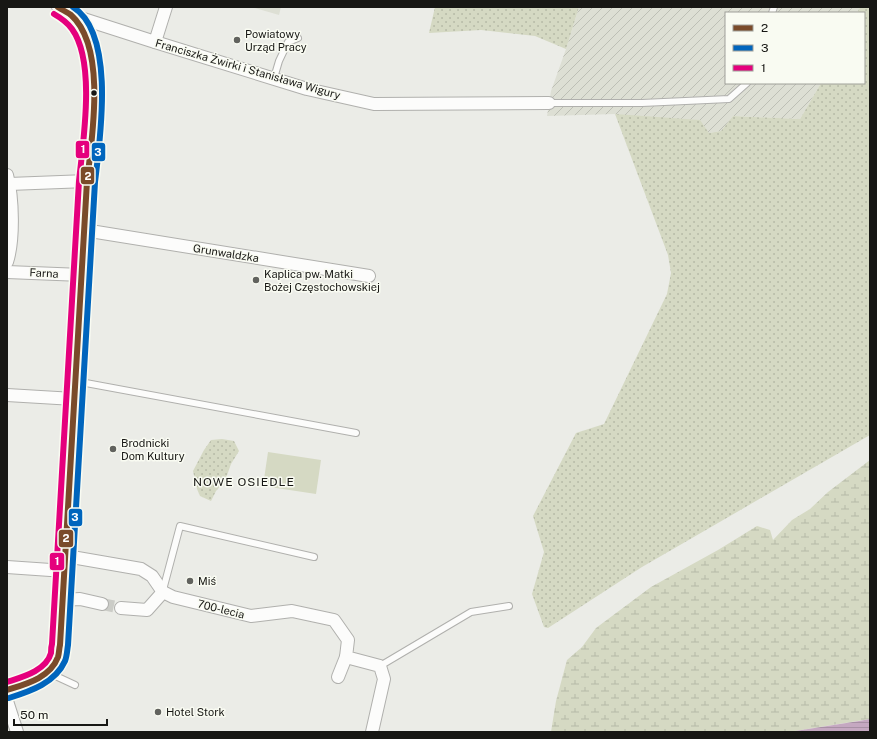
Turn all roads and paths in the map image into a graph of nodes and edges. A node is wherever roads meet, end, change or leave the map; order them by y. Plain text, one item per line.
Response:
1 (58, 7) edge
2 (166, 7) edge
3 (71, 15) junction
4 (298, 38) dead end
5 (155, 42) junction
6 (274, 78) junction
7 (745, 84) edge
8 (549, 103) joint
9 (8, 179) edge
10 (87, 182) junction
11 (84, 230) junction
12 (7, 262) edge
13 (7, 272) edge
14 (82, 275) junction
15 (368, 276) dead end
16 (74, 381) junction
17 (7, 395) edge
18 (74, 398) junction
19 (356, 432) dead end
20 (66, 556) junction
21 (314, 557) dead end
22 (7, 567) edge
23 (65, 571) junction
24 (163, 592) junction
25 (63, 600) junction
26 (102, 604) tunnel mouth
27 (509, 606) dead end
28 (121, 608) tunnel mouth
29 (346, 657) junction
30 (380, 666) junction
31 (47, 672) junction
32 (338, 677) dead end
33 (75, 685) dead end
34 (7, 690) edge
35 (7, 701) edge
36 (17, 732) edge
37 (372, 732) edge

1 - 3 street
2 - 5 street
3 - 5 street, Franciszka Żwirki i Stanisława Wigury
3 - 10 street
4 - 6 lane
5 - 6 street, Franciszka Żwirki i Stanisława Wigury
6 - 8 street, Franciszka Żwirki i Stanisława Wigury
7 - 8 lane
9 - 10 street
9 - 12 street
10 - 11 street
11 - 14 street
11 - 15 street, Grunwaldzka
13 - 14 street, Farna
14 - 16 street
16 - 18 street
16 - 19 lane
17 - 18 street
18 - 20 street
20 - 23 street
20 - 24 street
21 - 24 lane
22 - 23 street
23 - 25 street
24 - 28 street
24 - 29 street, 700-lecia
25 - 26 street
25 - 31 street
27 - 30 lane
29 - 30 street
29 - 32 street, 700-lecia
30 - 37 street
31 - 33 lane
31 - 34 street
35 - 36 street

